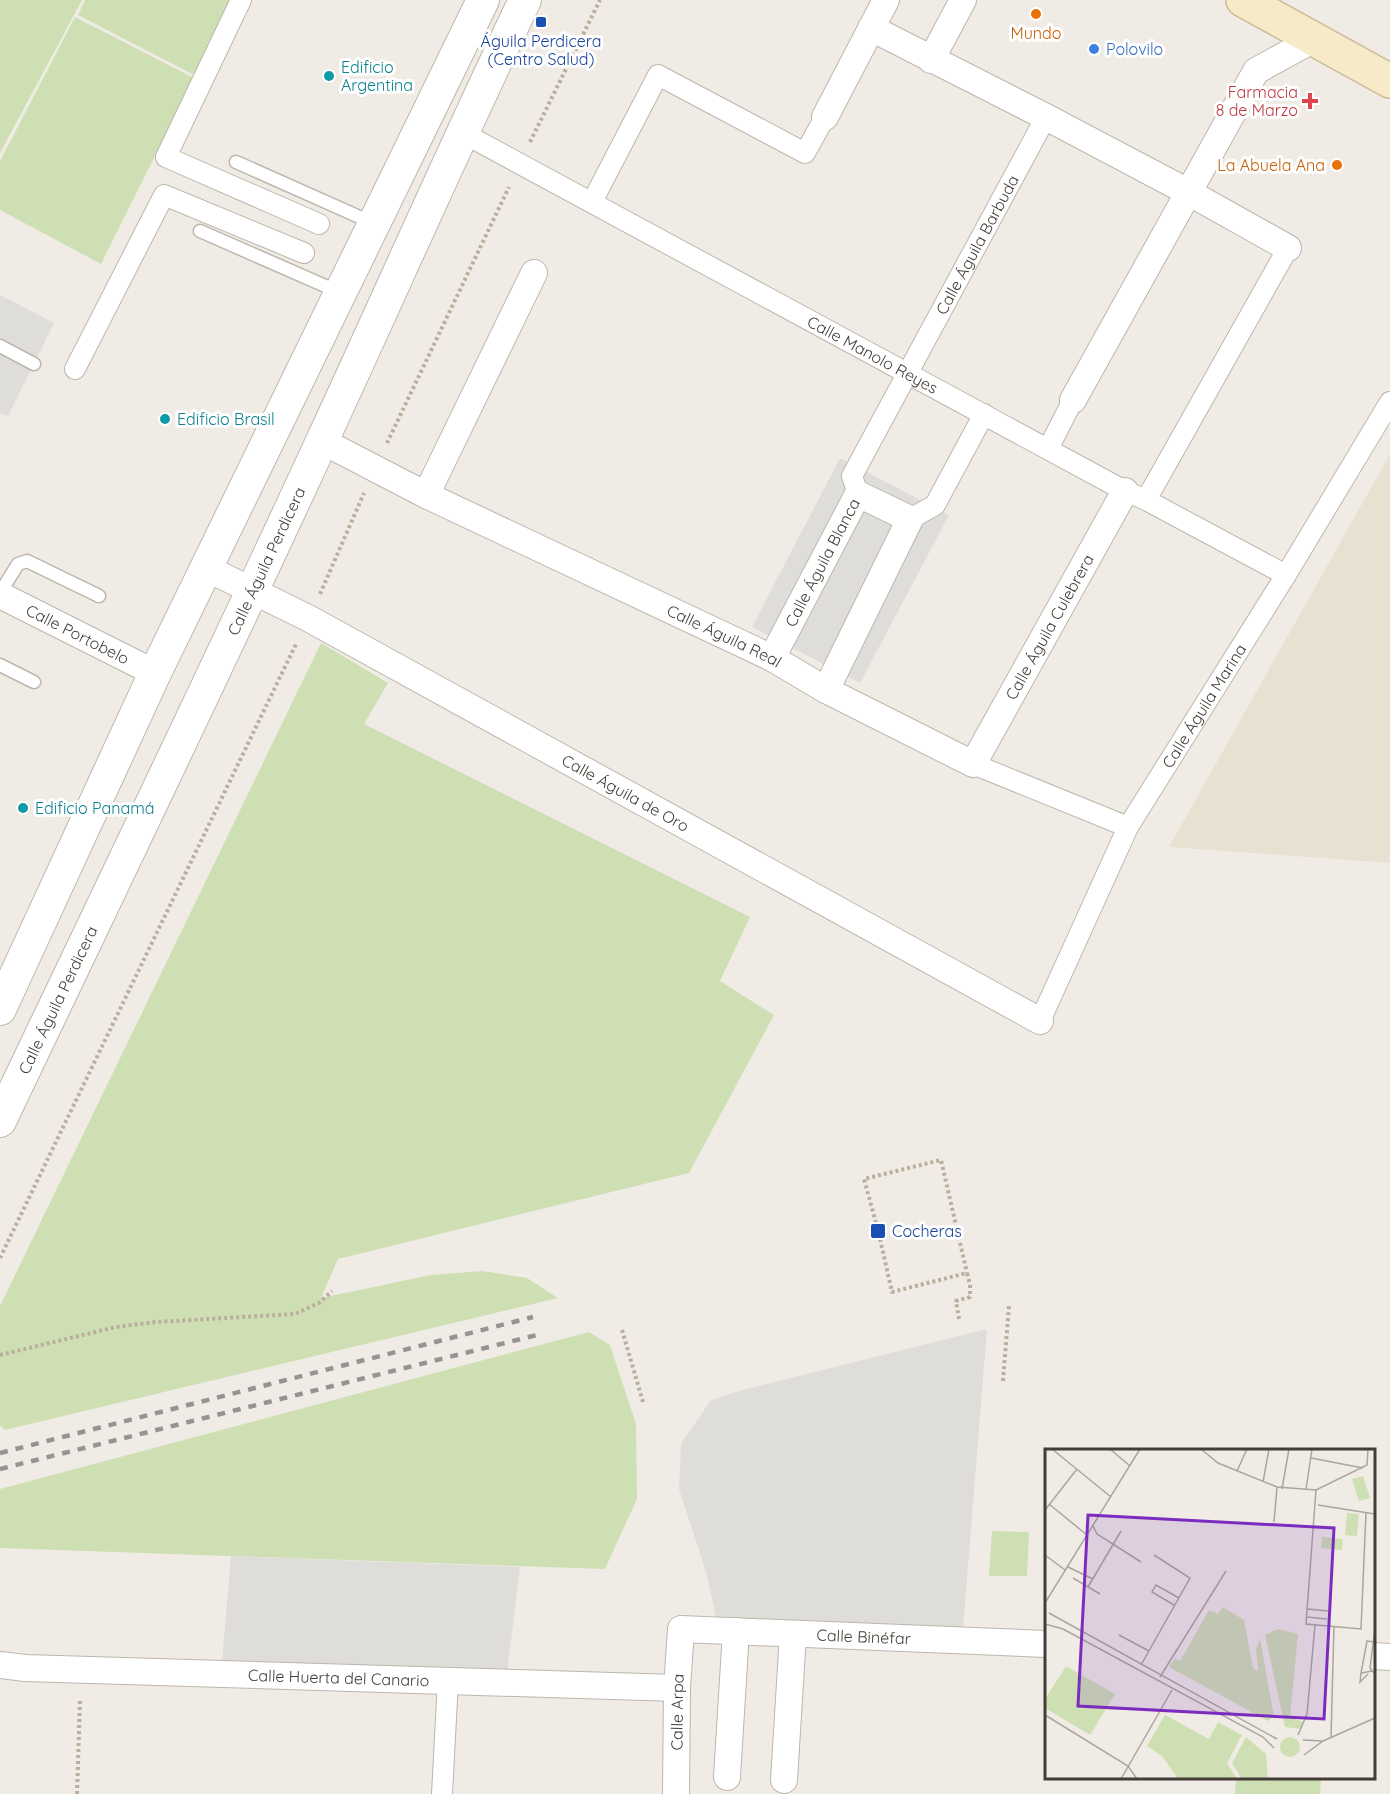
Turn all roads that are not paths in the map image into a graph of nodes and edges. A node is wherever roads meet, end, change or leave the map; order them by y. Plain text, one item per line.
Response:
1 (241, 0) edge
2 (483, 0) edge
3 (525, 0) edge
4 (886, 0) edge
5 (963, 0) edge
6 (1247, 1) edge
7 (871, 28) junction
8 (1314, 39) junction
9 (931, 60) junction
10 (1390, 81) edge
11 (825, 117) joint
12 (1046, 117) junction
13 (461, 132) junction
14 (236, 162) dead end
15 (1188, 192) junction
16 (592, 202) junction
17 (319, 224) dead end
18 (374, 224) junction
19 (200, 231) dead end
20 (1288, 248) joint
21 (304, 253) dead end
22 (534, 273) dead end
23 (340, 293) junction
24 (0, 345) edge
25 (34, 364) dead end
26 (75, 369) dead end
27 (908, 372) junction
28 (1073, 400) joint
29 (1390, 402) edge
30 (984, 414) junction
31 (322, 441) junction
32 (1048, 449) junction
33 (858, 494) junction
34 (426, 495) junction
35 (1136, 496) junction
36 (910, 519) junction
37 (206, 568) junction
38 (1286, 575) junction
39 (252, 591) junction
40 (0, 594) edge
41 (99, 596) dead end
42 (772, 658) junction
43 (0, 665) edge
44 (155, 674) junction
45 (34, 682) dead end
46 (826, 690) junction
47 (973, 764) junction
48 (1128, 828) junction
49 (0, 1009) edge
50 (1040, 1021) joint
51 (0, 1121) edge
52 (681, 1629) joint
53 (736, 1631) junction
54 (793, 1634) junction
55 (1045, 1644) edge
56 (0, 1665) edge
57 (448, 1680) junction
58 (677, 1688) junction
59 (728, 1777) dead end
60 (784, 1779) dead end
61 (442, 1794) edge
62 (676, 1794) edge

1 - 17 street
2 - 18 street
3 - 13 street, Calle Águila Perdicera
4 - 7 street
5 - 9 street
6 - 8 main road
7 - 9 street
7 - 11 street
8 - 10 main road
8 - 15 street
9 - 12 street
11 - 16 street
12 - 15 street
12 - 27 street, Calle Águila Barbuda
13 - 16 street, Calle Manolo Reyes
13 - 31 street, Calle Águila Perdicera
14 - 18 lane
15 - 20 street
15 - 28 street
16 - 27 street, Calle Manolo Reyes
18 - 23 street
19 - 23 lane
20 - 35 street, Calle Águila Culebrera
21 - 26 street
22 - 34 street
23 - 37 street
24 - 25 lane
27 - 30 street, Calle Manolo Reyes
27 - 33 street, Calle Águila Barbuda
28 - 32 street
29 - 38 street, Calle Águila Marina
30 - 32 street, Calle Manolo Reyes
30 - 36 street
31 - 34 street, Calle Águila Real
31 - 39 street, Calle Águila Perdicera
32 - 35 street, Calle Manolo Reyes
33 - 36 street, Calle Águila Blanca
33 - 42 street, Calle Águila Blanca
34 - 42 street, Calle Águila Real
35 - 38 street, Calle Manolo Reyes
35 - 47 street, Calle Águila Culebrera
36 - 46 street
37 - 39 street, Calle Águila de Oro
37 - 44 street
38 - 48 street, Calle Águila Marina
39 - 50 street, Calle Águila de Oro
39 - 51 street, Calle Águila Perdicera
40 - 41 lane
40 - 44 street, Calle Portobelo
42 - 46 street, Calle Águila Real
43 - 45 lane
44 - 49 street
46 - 47 street, Calle Águila Real
47 - 48 street, Calle Águila Real
48 - 50 street, Calle Águila Marina
52 - 53 street, Calle Binéfar
52 - 58 street, Calle Arpa
53 - 54 street, Calle Binéfar
53 - 59 street
54 - 55 street, Calle Binéfar
54 - 60 street
56 - 57 street, Calle Huerta del Canario
57 - 58 street, Calle Huerta del Canario
57 - 61 street
58 - 62 street, Calle Arpa

